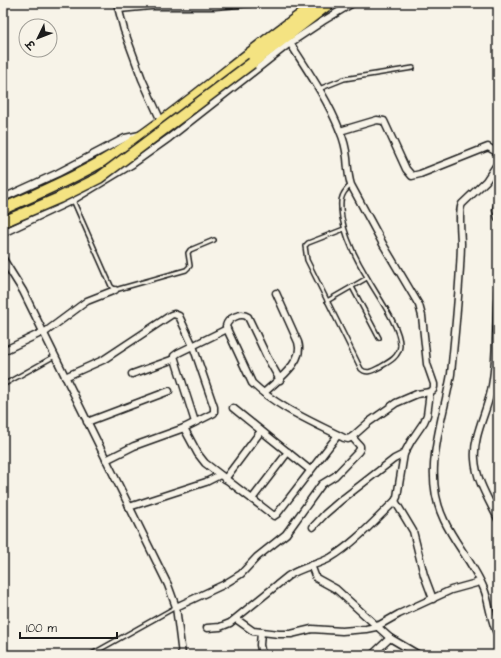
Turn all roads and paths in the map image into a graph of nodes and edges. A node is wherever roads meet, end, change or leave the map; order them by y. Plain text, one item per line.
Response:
1 (250, 3) edge
2 (318, 3) edge
3 (330, 3) edge
4 (353, 3) edge
5 (118, 6) edge
6 (290, 43) junction
7 (413, 68) dead end
8 (319, 89) junction
9 (161, 121) junction
10 (340, 131) junction
11 (142, 135) junction
12 (152, 150) junction
13 (498, 153) edge
14 (498, 163) edge
15 (351, 185) junction
16 (3, 198) edge
17 (73, 200) junction
18 (498, 202) edge
19 (3, 209) edge
20 (498, 218) edge
21 (3, 222) edge
22 (344, 229) junction
23 (3, 233) edge
24 (214, 240) dead end
25 (3, 259) edge
26 (368, 278) junction
27 (352, 287) junction
28 (115, 290) junction
29 (498, 291) edge
30 (276, 293) dead end
31 (327, 301) junction
32 (227, 329) junction
33 (43, 332) junction
34 (379, 338) dead end
35 (193, 346) junction
36 (3, 350) edge
37 (55, 356) junction
38 (174, 359) junction
39 (132, 374) dead end
40 (65, 377) junction
41 (280, 380) junction
42 (3, 385) edge
43 (169, 390) dead end
44 (430, 392) junction
45 (264, 393) junction
46 (233, 408) dead end
47 (88, 422) junction
48 (195, 422) junction
49 (184, 428) junction
50 (261, 431) junction
51 (338, 435) junction
52 (352, 437) junction
53 (288, 452) junction
54 (404, 454) junction
55 (106, 460) junction
56 (310, 470) junction
57 (222, 477) junction
58 (252, 499) junction
59 (395, 501) junction
60 (129, 507) junction
61 (498, 518) edge
62 (313, 527) dead end
63 (311, 565) junction
64 (480, 582) junction
65 (434, 599) junction
66 (176, 607) junction
67 (236, 619) junction
68 (376, 627) junction
69 (207, 628) dead end
70 (261, 632) junction
71 (498, 635) edge
72 (390, 638) junction
73 (90, 655) edge
74 (182, 655) edge
75 (262, 655) edge
76 (372, 655) edge
77 (419, 655) edge

1 - 5 street
2 - 9 main road
3 - 21 main road, bridge
4 - 6 street
5 - 9 street
6 - 8 street
6 - 12 street
7 - 8 lane
8 - 10 street
9 - 11 main road
10 - 13 street
10 - 15 street
11 - 12 street
11 - 16 street
11 - 19 main road
12 - 17 street
14 - 64 street
15 - 22 lane
15 - 44 street
17 - 23 street
17 - 28 lane
18 - 20 street
22 - 26 lane
22 - 31 lane
24 - 28 lane
25 - 33 street
26 - 27 lane
26 - 31 lane
27 - 31 lane
27 - 34 lane
28 - 33 street
29 - 61 street
30 - 41 street
32 - 35 street
32 - 41 street
32 - 45 street
33 - 36 street
33 - 37 street
35 - 38 street
35 - 40 street
35 - 48 street
37 - 40 street
37 - 42 lane
38 - 39 street
38 - 48 street
40 - 47 street
41 - 45 street
43 - 47 street
44 - 52 street
44 - 54 street
45 - 51 street
46 - 50 street
47 - 55 street
48 - 49 street
49 - 55 street
49 - 57 street
50 - 53 street
50 - 57 street
51 - 52 street
51 - 56 street
52 - 66 street
53 - 56 street
53 - 58 street
54 - 59 street
54 - 62 street
55 - 60 street
56 - 58 street
57 - 58 street
57 - 60 street
59 - 63 street
59 - 65 street
60 - 66 street
63 - 67 street
63 - 68 street
64 - 65 street
64 - 71 street
65 - 68 street
66 - 73 lane
66 - 74 street
67 - 69 street
67 - 70 street
68 - 70 street
68 - 72 street
70 - 75 street
72 - 76 street
72 - 77 street

